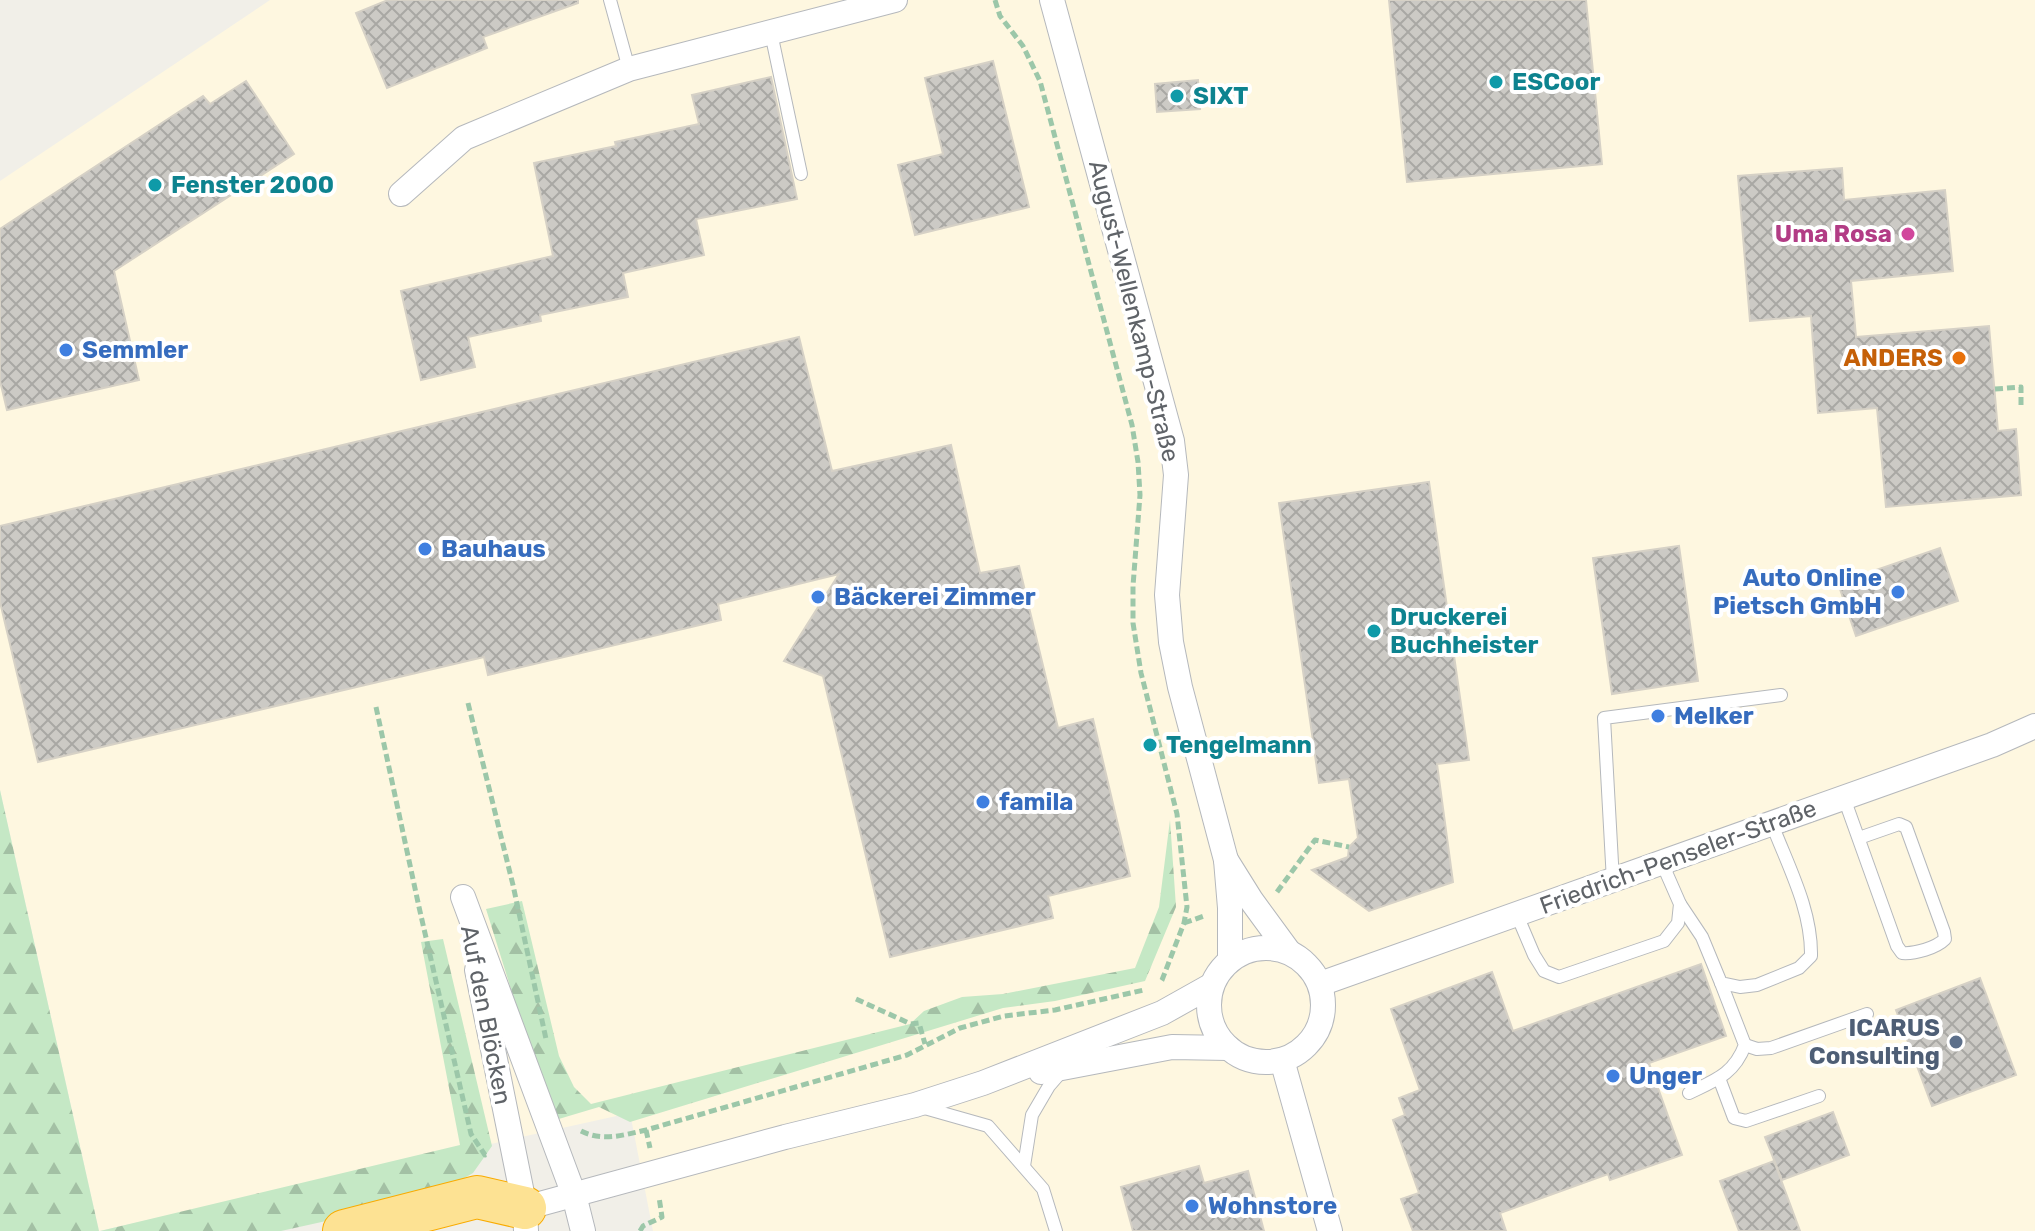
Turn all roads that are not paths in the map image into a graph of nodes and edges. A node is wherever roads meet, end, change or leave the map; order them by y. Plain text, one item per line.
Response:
1 (610, 0) edge
2 (895, 0) edge
3 (1052, 0) edge
4 (771, 33) junction
5 (629, 69) junction
6 (801, 174) dead end
7 (401, 194) dead end
8 (1781, 695) dead end
9 (2035, 726) edge
10 (1844, 798) junction
11 (1772, 824) junction
12 (1859, 838) junction
13 (1226, 860) junction
14 (1662, 863) junction
15 (1613, 881) junction
16 (1680, 904) junction
17 (1517, 915) junction
18 (1289, 952) junction
19 (1230, 960) junction
20 (1721, 983) junction
21 (1320, 984) junction
22 (1212, 985) junction
23 (1867, 1014) dead end
24 (1745, 1045) junction
25 (1228, 1048) junction
26 (1282, 1060) junction
27 (1064, 1067) junction
28 (1719, 1078) junction
29 (983, 1083) junction
30 (1689, 1093) dead end
31 (1819, 1096) dead end
32 (915, 1105) junction
33 (1024, 1166) junction
34 (574, 1195) junction
35 (526, 1220) edge
36 (344, 1231) edge
37 (481, 1231) edge
38 (583, 1231) edge
39 (1056, 1231) edge
40 (1330, 1231) edge

1 - 5 lane
2 - 4 street
3 - 13 street, August-Wellenkamp-Straße
4 - 5 street
4 - 6 lane
5 - 7 street
8 - 15 lane
9 - 10 street, Friedrich-Penseler-Straße
10 - 11 street, Friedrich-Penseler-Straße
10 - 12 lane
11 - 14 street, Friedrich-Penseler-Straße
11 - 20 lane
12 - 12 lane
13 - 18 street, August-Wellenkamp-Straße
13 - 19 street, August-Wellenkamp-Straße
14 - 15 street, Friedrich-Penseler-Straße
14 - 16 lane
15 - 17 street, Friedrich-Penseler-Straße
16 - 17 lane
16 - 20 lane
17 - 21 street, Friedrich-Penseler-Straße
18 - 19 street
18 - 21 street
19 - 22 street
20 - 24 lane
21 - 26 street
22 - 25 street
22 - 29 street
23 - 24 lane
24 - 28 lane
25 - 26 street
25 - 27 street
26 - 40 street
27 - 29 street
27 - 33 lane
28 - 30 lane
28 - 31 lane
29 - 32 street
32 - 33 lane
32 - 34 street
33 - 39 lane
34 - 35 street
34 - 35 street, Auf den Blöcken
34 - 38 street
35 - 36 highway
35 - 37 highway

